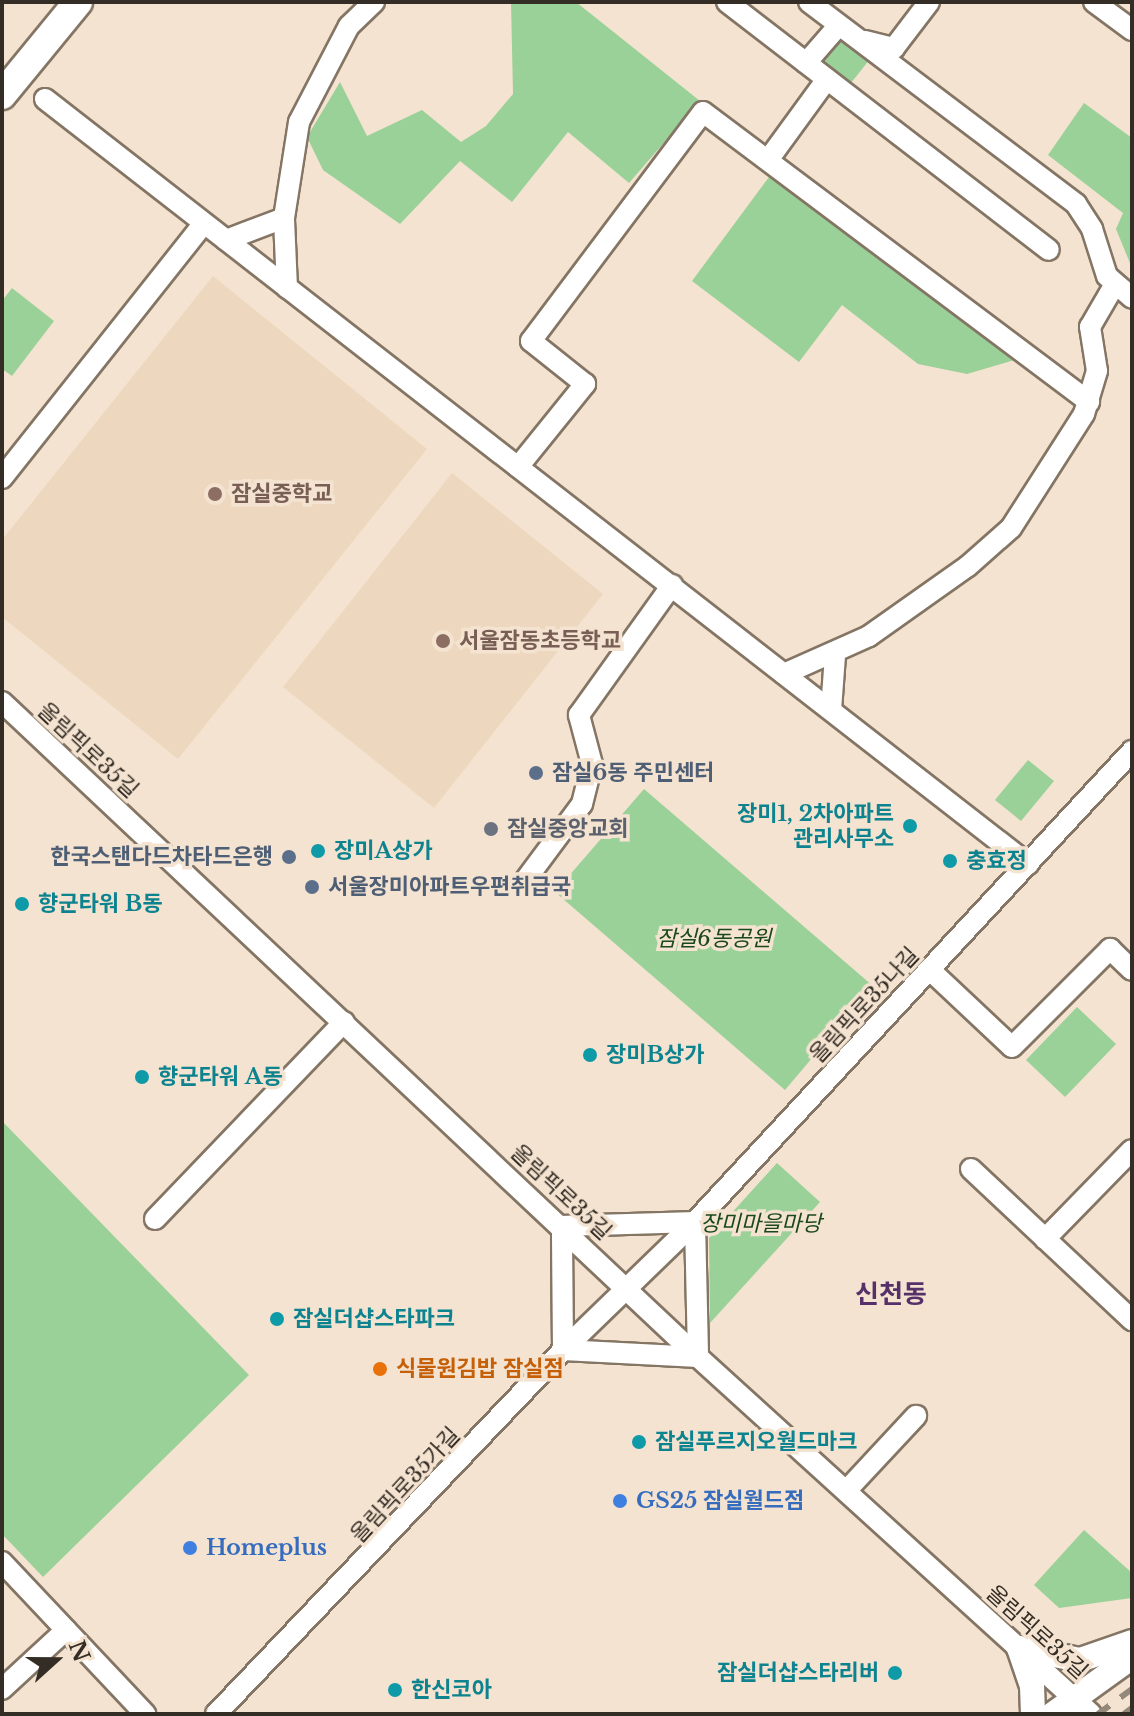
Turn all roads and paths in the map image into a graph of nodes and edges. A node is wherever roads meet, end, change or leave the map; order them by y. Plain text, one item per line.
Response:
1 (78, 2) edge
2 (374, 2) edge
3 (727, 2) edge
4 (809, 2) edge
5 (929, 2) edge
6 (1094, 2) edge
7 (839, 25) junction
8 (1132, 30) edge
9 (856, 39) junction
10 (806, 63) junction
11 (827, 79) junction
12 (2, 95) edge
13 (45, 99) dead end
14 (768, 160) junction
15 (284, 218) junction
16 (204, 223) junction
17 (226, 240) junction
18 (1049, 250) dead end
19 (1115, 284) junction
20 (287, 288) junction
21 (1132, 298) edge
22 (1089, 402) junction
23 (518, 467) junction
24 (2, 478) edge
25 (672, 585) junction
26 (835, 655) junction
27 (784, 674) junction
28 (2, 702) edge
29 (831, 710) junction
30 (1131, 756) edge
31 (1028, 864) junction
32 (524, 882) dead end
33 (930, 970) junction
34 (1132, 970) edge
35 (344, 1022) junction
36 (1132, 1150) edge
37 (971, 1169) dead end
38 (155, 1219) dead end
39 (695, 1222) junction
40 (562, 1226) junction
41 (1045, 1239) junction
42 (628, 1288) junction
43 (1132, 1320) edge
44 (563, 1350) junction
45 (698, 1357) junction
46 (916, 1416) dead end
47 (846, 1491) junction
48 (2, 1562) edge
49 (66, 1630) junction
50 (1132, 1642) edge
51 (1019, 1648) junction
52 (1132, 1657) edge
53 (2, 1689) edge
54 (1083, 1707) edge
55 (145, 1714) edge
56 (216, 1714) edge
57 (1033, 1714) edge
58 (1053, 1714) edge

1 - 12 highway
2 - 15 street
3 - 10 street
4 - 7 street
5 - 9 street
6 - 8 street
7 - 9 street
7 - 10 street
9 - 19 street
10 - 11 street
11 - 14 street
11 - 18 street
13 - 16 street
14 - 22 street
14 - 23 street
15 - 17 street
15 - 20 street
16 - 17 street
16 - 24 street
17 - 20 street
19 - 21 street
19 - 22 street
20 - 23 street
22 - 26 street
23 - 25 street
25 - 27 street
25 - 32 street
26 - 27 street
26 - 29 street
27 - 29 street
28 - 35 street, 올림픽로35길
29 - 31 street
30 - 31 street, 올림픽로35나길
31 - 33 street, 올림픽로35나길
33 - 34 street
33 - 39 street, 올림픽로35나길
35 - 38 street
35 - 40 street, 올림픽로35길
36 - 41 street
37 - 41 street
39 - 40 street
39 - 42 street, 올림픽로35나길
39 - 45 street
40 - 42 street, 올림픽로35길
40 - 44 street
41 - 43 street
42 - 44 street, 올림픽로35가길
42 - 45 street, 올림픽로35길
44 - 45 street
44 - 56 street, 올림픽로35가길
45 - 47 street, 올림픽로35길
46 - 47 street
47 - 51 street, 올림픽로35길
48 - 49 street
49 - 53 street
49 - 55 street
50 - 51 main road
51 - 54 street, 올림픽로35길
51 - 57 main road
52 - 54 main road
54 - 58 main road

